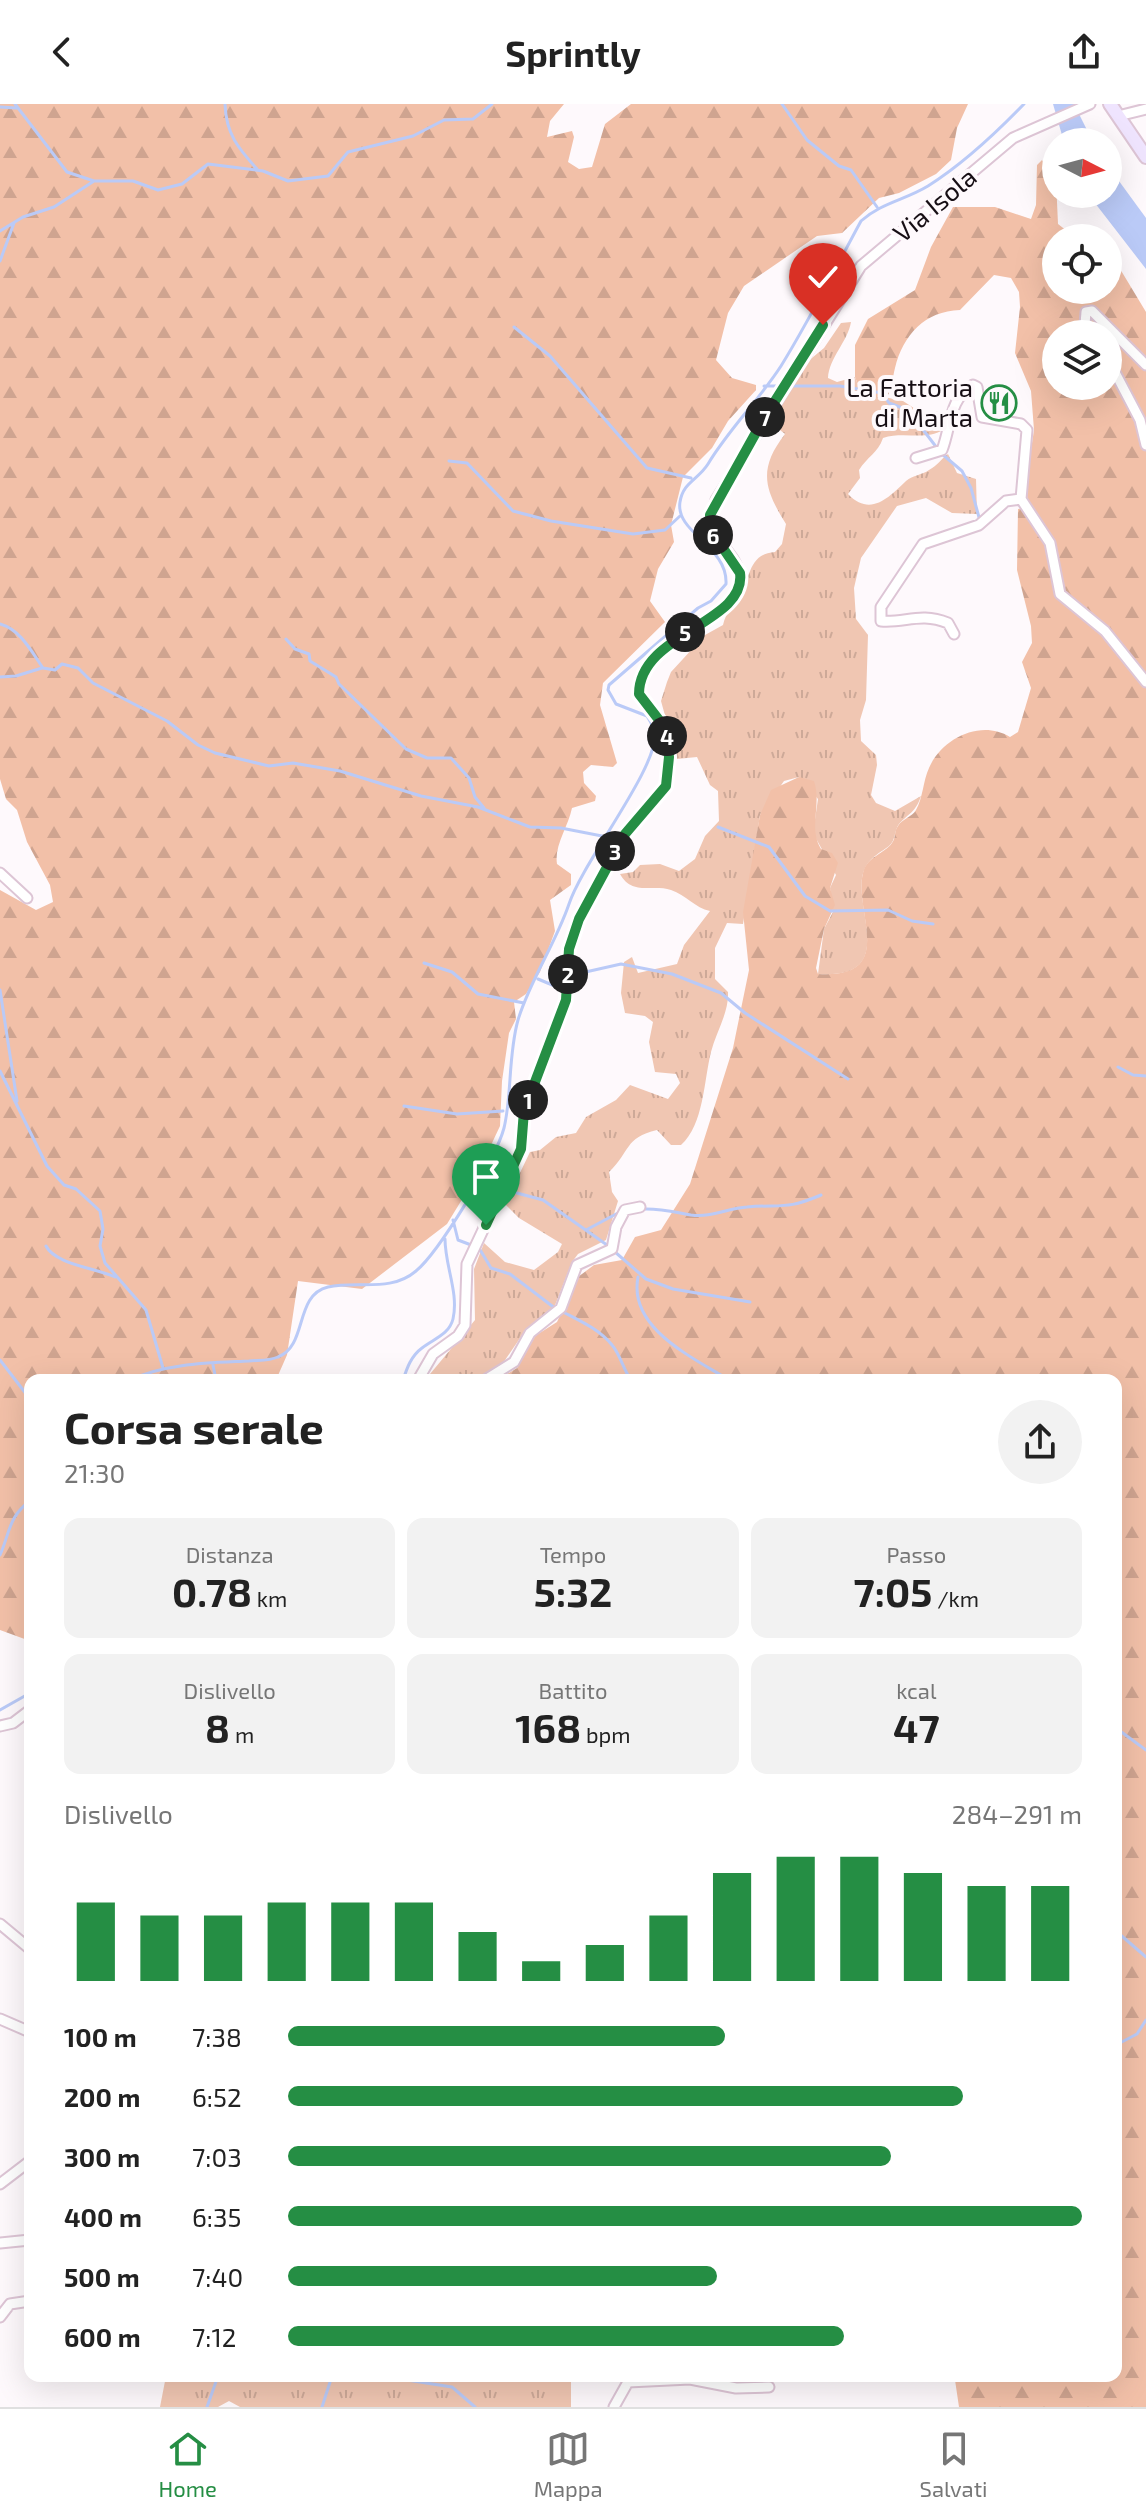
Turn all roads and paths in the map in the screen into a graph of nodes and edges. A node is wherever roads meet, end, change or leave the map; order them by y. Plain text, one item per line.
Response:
1 (1110, 104) edge
2 (1085, 106) edge
3 (1146, 109) edge
4 (1118, 116) junction
5 (1146, 157) edge
6 (1085, 320) edge
7 (1102, 320) edge
8 (1122, 340) edge
9 (1146, 365) edge
10 (1122, 386) edge
11 (1146, 445) edge
12 (916, 458) dead end
13 (1021, 499) junction
14 (954, 634) dead end
15 (1146, 682) edge
16 (0, 873) edge
17 (27, 898) dead end
18 (640, 1207) dead end
19 (421, 1374) edge
20 (495, 1374) edge
21 (24, 1715) edge
22 (0, 1726) edge
23 (0, 1924) edge
24 (24, 1944) edge
25 (0, 2019) edge
26 (24, 2029) edge
27 (24, 2166) edge
28 (0, 2184) edge
29 (24, 2241) edge
30 (0, 2243) edge
31 (24, 2302) edge
32 (0, 2317) edge
33 (625, 2382) edge
34 (698, 2382) edge
35 (769, 2387) dead end
36 (614, 2407) edge

1 - 4 main road
2 - 19 street, Via Isola
3 - 4 street
4 - 5 main road
6 - 7 street
8 - 9 street
10 - 11 street
12 - 13 street
13 - 14 street
13 - 15 street
16 - 17 street
18 - 20 street
21 - 22 street
23 - 24 street
25 - 26 street
27 - 28 street
29 - 30 street
31 - 32 street
33 - 36 street
34 - 35 street

